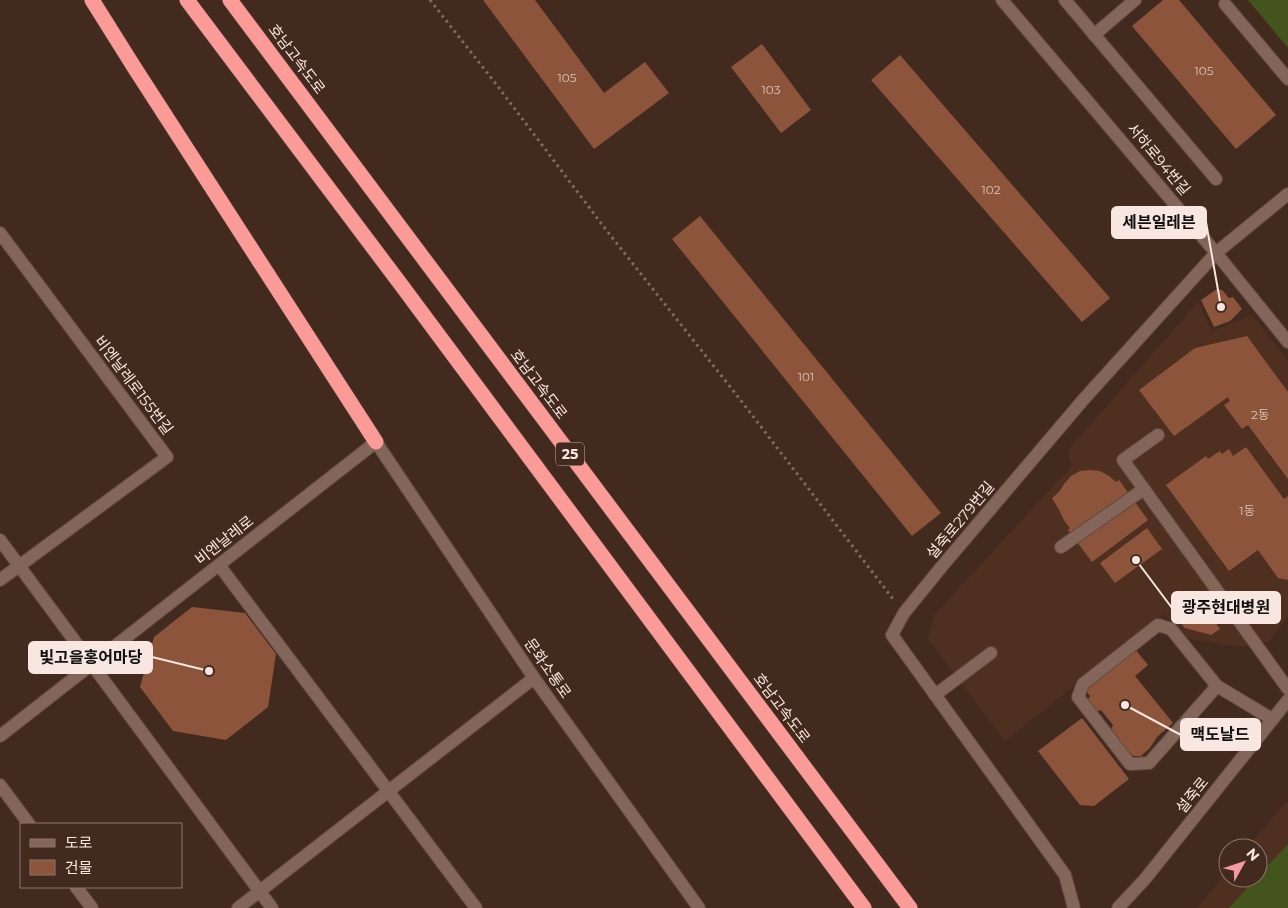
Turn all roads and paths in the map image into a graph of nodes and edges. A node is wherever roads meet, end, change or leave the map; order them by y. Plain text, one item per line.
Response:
1 (92, 0) edge
2 (187, 0) edge
3 (230, 0) edge
4 (430, 0) edge
5 (1002, 0) edge
6 (1065, 0) edge
7 (1135, 0) edge
8 (1226, 1) edge
9 (1094, 35) junction
10 (1288, 79) edge
11 (1216, 179) dead end
12 (1288, 194) edge
13 (0, 233) edge
14 (1216, 253) junction
15 (1288, 342) edge
16 (1158, 435) dead end
17 (376, 442) junction
18 (1144, 489) junction
19 (0, 540) edge
20 (1061, 548) dead end
21 (19, 565) junction
22 (219, 565) junction
23 (0, 580) edge
24 (904, 613) junction
25 (991, 653) dead end
26 (92, 664) junction
27 (534, 678) junction
28 (1217, 686) junction
29 (1288, 689) edge
30 (935, 695) junction
31 (1288, 700) edge
32 (1272, 719) junction
33 (0, 736) edge
34 (0, 785) edge
35 (389, 791) junction
36 (28, 823) edge
37 (77, 888) edge
38 (259, 891) junction
39 (92, 908) edge
40 (238, 908) edge
41 (272, 908) edge
42 (476, 908) edge
43 (699, 908) edge
44 (864, 908) edge
45 (910, 908) edge
46 (1074, 908) edge
47 (1118, 908) edge

1 - 17 highway
2 - 44 highway, 25
3 - 45 highway, 호남고속도로 / 25
4 - 24 path
5 - 14 street, 서하로94번길
6 - 9 street
7 - 9 street
8 - 10 street
9 - 11 street
12 - 14 street, 설죽로279번길
13 - 21 street, 비엔날레로155번길
14 - 15 street, 서하로94번길
14 - 24 street, 설죽로279번길
16 - 18 street
17 - 22 street, 비엔날레로
17 - 27 street, 문화소통로
18 - 20 street
18 - 29 street
19 - 21 street
21 - 23 street
21 - 26 street
22 - 26 street, 비엔날레로
22 - 35 street
24 - 30 street, 설죽로279번길
25 - 30 street
26 - 33 street, 비엔날레로
26 - 38 street
27 - 35 street
27 - 43 street, 문화소통로
28 - 28 street
28 - 32 street
30 - 46 street, 설죽로279번길
31 - 32 street, 설죽로
32 - 47 street, 설죽로
34 - 36 street
35 - 38 street
35 - 42 street
37 - 39 street
38 - 40 street
38 - 41 street

